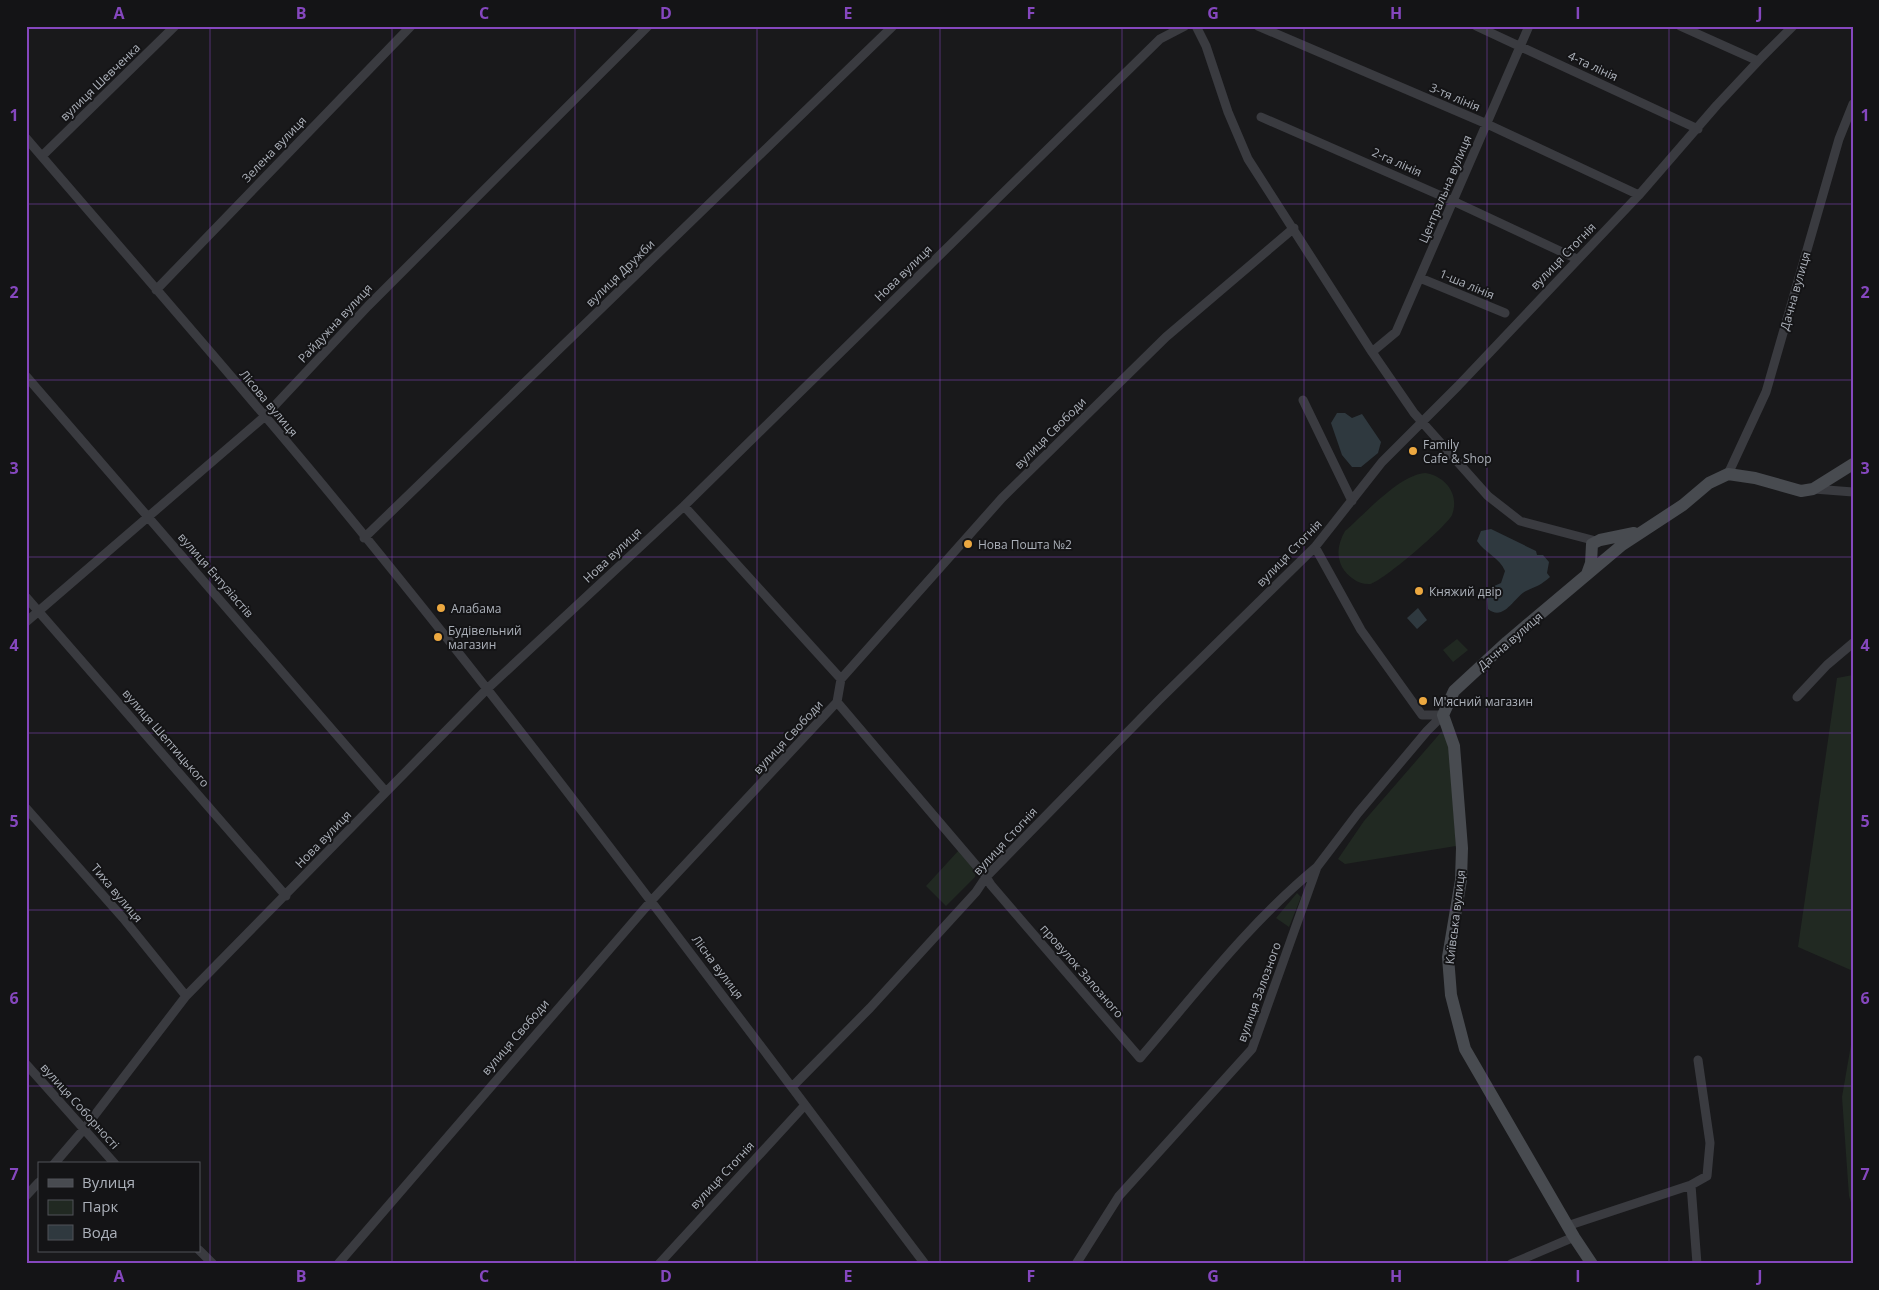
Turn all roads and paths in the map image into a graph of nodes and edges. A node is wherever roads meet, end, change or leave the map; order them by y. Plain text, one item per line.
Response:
1 (175, 26) edge
2 (411, 26) edge
3 (648, 26) edge
4 (893, 26) edge
5 (1185, 26) edge
6 (1196, 26) edge
7 (1258, 26) edge
8 (1476, 26) edge
9 (1529, 26) edge
10 (1680, 26) edge
11 (1793, 26) edge
12 (1521, 46) junction
13 (1758, 61) junction
14 (1853, 104) edge
15 (1260, 117) dead end
16 (1487, 124) junction
17 (1698, 129) junction
18 (26, 138) edge
19 (42, 156) junction
20 (1639, 195) junction
21 (1453, 201) junction
22 (1294, 228) junction
23 (1577, 259) junction
24 (1420, 278) junction
25 (156, 290) junction
26 (1505, 313) dead end
27 (1372, 352) junction
28 (26, 376) edge
29 (1302, 400) dead end
30 (264, 417) junction
31 (1421, 422) junction
32 (1853, 464) edge
33 (1728, 474) junction
34 (1814, 489) junction
35 (1853, 492) edge
36 (1352, 500) junction
37 (684, 506) junction
38 (150, 516) junction
39 (1638, 532) junction
40 (1576, 537) junction
41 (364, 538) junction
42 (1600, 541) junction
43 (1315, 547) junction
44 (1599, 557) junction
45 (26, 597) edge
46 (38, 611) junction
47 (26, 622) edge
48 (1853, 643) edge
49 (841, 679) junction
50 (487, 689) junction
51 (1797, 697) dead end
52 (837, 702) junction
53 (1443, 715) junction
54 (386, 792) junction
55 (26, 808) edge
56 (1317, 868) junction
57 (986, 877) junction
58 (286, 896) junction
59 (652, 900) junction
60 (186, 996) junction
61 (1698, 1060) dead end
62 (26, 1064) edge
63 (792, 1087) junction
64 (805, 1105) junction
65 (84, 1129) junction
66 (56, 1162) edge
67 (113, 1162) edge
68 (38, 1183) edge
69 (1691, 1185) junction
70 (26, 1196) edge
71 (1568, 1226) junction
72 (1574, 1238) junction
73 (200, 1251) edge
74 (213, 1264) edge
75 (338, 1264) edge
76 (659, 1264) edge
77 (925, 1264) edge
78 (1076, 1264) edge
79 (1511, 1264) edge
80 (1592, 1264) edge
81 (1697, 1264) edge

1 - 19 street, вулиця Шевченка
2 - 25 street, Зелена вулиця
3 - 30 street, Райдужна вулиця
4 - 41 street, вулиця Дружби
5 - 37 street, Нова вулиця
6 - 22 street
7 - 16 street, 3-тя лінія
8 - 12 street, 4-та лінія
9 - 12 street, Центральна вулиця
10 - 13 street
11 - 13 street, вулиця Стогнія
12 - 16 street, Центральна вулиця
12 - 17 street, 4-та лінія
13 - 17 street, вулиця Стогнія
14 - 33 street, Дачна вулиця
15 - 21 street, 2-га лінія
16 - 20 street, 3-тя лінія
16 - 21 street, Центральна вулиця
17 - 20 street, вулиця Стогнія
18 - 19 street, Лісова вулиця
19 - 25 street, Лісова вулиця
20 - 23 street, вулиця Стогнія
21 - 23 street, 2-га лінія
21 - 24 street, Центральна вулиця
22 - 27 street
22 - 49 street, вулиця Свободи
23 - 31 street, вулиця Стогнія
24 - 26 street, 1-ша лінія
24 - 27 street, Центральна вулиця
25 - 30 street, Лісова вулиця
27 - 31 street
28 - 38 street, вулиця Ентузіастів
29 - 36 street
30 - 38 street, Райдужна вулиця
30 - 41 street, Лісова вулиця
31 - 36 street, вулиця Стогнія
31 - 40 street
32 - 34 street
33 - 34 street
33 - 39 street
34 - 35 street
36 - 43 street, вулиця Стогнія
37 - 49 street
37 - 50 street, Нова вулиця
38 - 46 street, Райдужна вулиця
38 - 54 street, вулиця Ентузіастів
39 - 42 street
39 - 44 street
40 - 42 street
40 - 44 street
41 - 50 street, Лісова вулиця
42 - 44 street
42 - 44 street
43 - 53 street
43 - 57 street, вулиця Стогнія
44 - 53 street, Дачна вулиця
45 - 46 street, вулиця Шептицького
46 - 47 street, Райдужна вулиця
46 - 58 street, вулиця Шептицького
48 - 51 street
49 - 52 street, вулиця Свободи
50 - 54 street, Нова вулиця
50 - 59 street, Лісна вулиця
52 - 57 street, провулок Залозного
52 - 59 street, вулиця Свободи
53 - 56 street, вулиця Залозного
53 - 71 street, Київська вулиця
54 - 58 street, Нова вулиця
55 - 60 street, Тиха вулиця
56 - 57 street, провулок Залозного
56 - 78 street, вулиця Залозного
57 - 63 street, вулиця Стогнія
58 - 60 street, Нова вулиця
59 - 63 street, Лісна вулиця
59 - 75 street, вулиця Свободи
60 - 65 street, Нова вулиця
61 - 69 street
62 - 65 street, вулиця Соборності
63 - 64 street, Лісна вулиця
64 - 76 street, вулиця Стогнія
64 - 77 street, Лісна вулиця
65 - 66 street, Нова вулиця
65 - 67 street, вулиця Соборності
68 - 70 street
69 - 71 street
69 - 81 street
71 - 72 street, Київська вулиця
72 - 79 street
72 - 80 street, Київська вулиця
73 - 74 street

